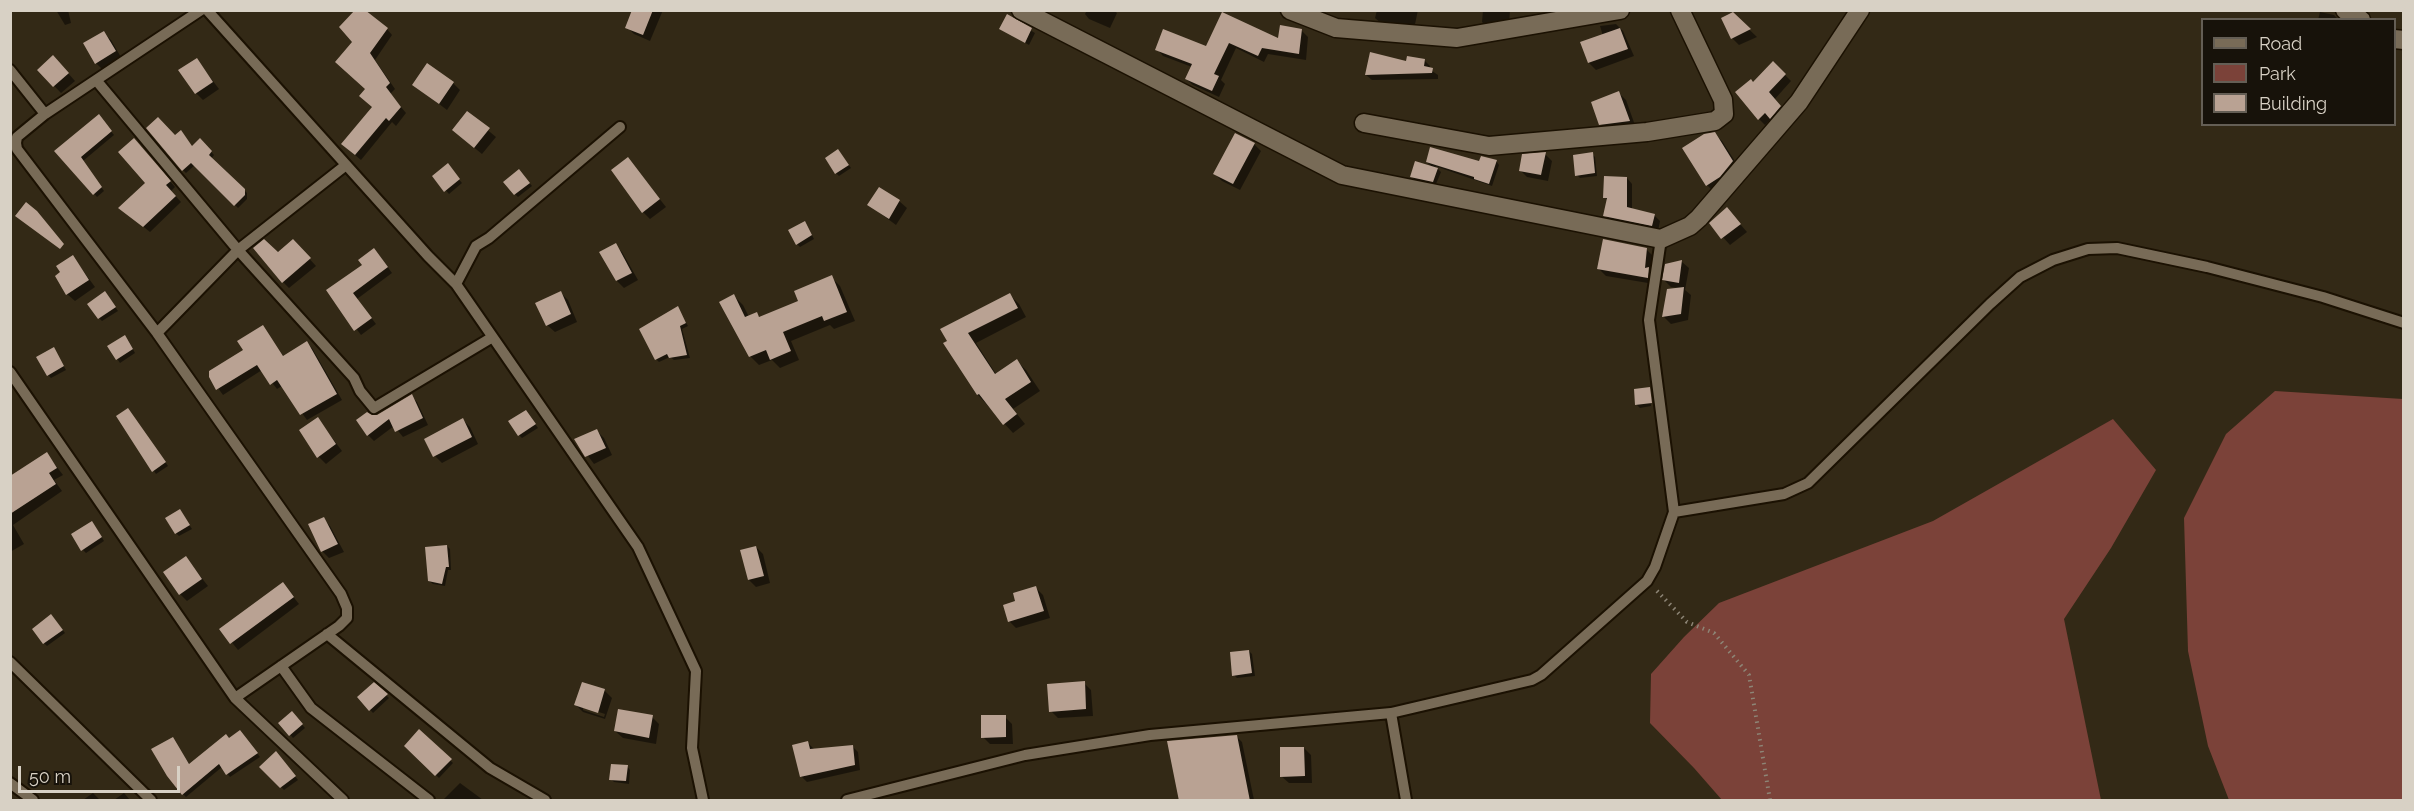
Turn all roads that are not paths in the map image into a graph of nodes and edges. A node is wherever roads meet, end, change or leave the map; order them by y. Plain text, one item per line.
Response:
1 (201, 10) edge
2 (207, 10) edge
3 (1021, 10) edge
4 (1290, 10) edge
5 (1620, 10) edge
6 (1680, 10) edge
7 (1860, 10) edge
8 (2345, 10) edge
9 (2358, 18) edge
10 (10, 70) edge
11 (96, 80) junction
12 (45, 114) junction
13 (1364, 123) dead end
14 (620, 127) dead end
15 (346, 165) junction
16 (1661, 239) junction
17 (238, 250) junction
18 (456, 284) junction
19 (2403, 323) edge
20 (157, 333) junction
21 (491, 338) junction
22 (10, 372) edge
23 (1674, 512) junction
24 (327, 634) junction
25 (10, 662) edge
26 (281, 666) junction
27 (235, 698) junction
28 (1391, 713) junction
29 (10, 783) edge
30 (33, 801) edge
31 (151, 801) edge
32 (343, 801) edge
33 (429, 801) edge
34 (545, 801) edge
35 (703, 801) edge
36 (848, 801) edge
37 (1406, 801) edge

1 - 11 lane
2 - 15 lane
3 - 16 street
4 - 5 street
6 - 13 street
7 - 16 street
8 - 9 street
10 - 12 lane
11 - 12 lane
11 - 17 lane
12 - 20 lane
14 - 18 lane
15 - 17 lane
15 - 18 lane
16 - 23 lane
17 - 20 lane
17 - 21 lane
18 - 21 lane
19 - 23 lane
20 - 24 lane
21 - 35 lane
22 - 27 lane
23 - 28 lane
24 - 26 lane
24 - 34 lane
25 - 31 lane
26 - 27 lane
26 - 33 lane
27 - 32 lane
28 - 36 lane
28 - 37 lane
29 - 30 lane

